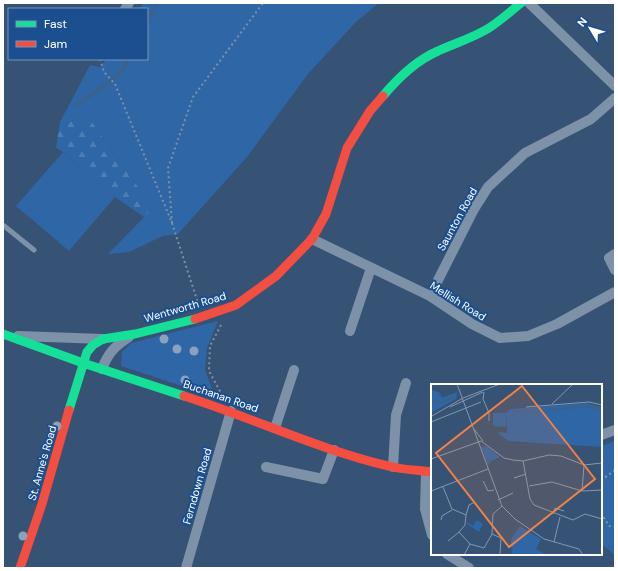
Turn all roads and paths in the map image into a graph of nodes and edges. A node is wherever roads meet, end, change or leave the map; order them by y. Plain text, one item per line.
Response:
1 (263, 3) edge
2 (521, 3) edge
3 (529, 3) edge
4 (100, 60) edge
5 (615, 86) edge
6 (615, 98) edge
7 (172, 223) junction
8 (3, 225) edge
9 (312, 239) junction
10 (34, 250) dead end
11 (615, 254) edge
12 (371, 268) junction
13 (615, 270) edge
14 (615, 292) edge
15 (430, 296) junction
16 (202, 318) junction
17 (224, 321) dead end
18 (350, 331) dead end
19 (135, 334) junction
20 (5, 335) edge
21 (103, 339) junction
22 (83, 363) junction
23 (102, 369) junction
24 (294, 370) dead end
25 (406, 383) dead end
26 (231, 411) junction
27 (275, 428) junction
28 (615, 430) edge
29 (602, 435) edge
30 (334, 450) junction
31 (266, 467) dead end
32 (393, 467) junction
33 (615, 470) edge
34 (429, 472) edge
35 (602, 479) edge
36 (602, 515) edge
37 (615, 527) edge
38 (431, 531) edge
39 (449, 555) edge
40 (20, 568) edge
41 (186, 568) edge
42 (469, 568) edge

1 - 7 path
2 - 9 street, Wentworth Road
3 - 5 street
4 - 7 path
6 - 15 street, Saunton Road
7 - 16 path
8 - 10 lane
9 - 12 street, Mellish Road
9 - 16 street, Wentworth Road
11 - 13 street
12 - 15 street, Mellish Road
12 - 18 street
14 - 15 street, Mellish Road
16 - 19 street, Wentworth Road
17 - 26 path
19 - 21 street, Wentworth Road
19 - 23 street
20 - 21 street
20 - 22 street, Buchanan Road
21 - 22 street, Wentworth Road
22 - 23 street, Buchanan Road
22 - 40 street, St. Anne's Road
23 - 26 street, Buchanan Road
24 - 27 street
25 - 32 street
26 - 27 street, Buchanan Road
26 - 41 street, Ferndown Road
27 - 30 street, Buchanan Road
28 - 29 street
30 - 31 street
30 - 32 street, Buchanan Road
32 - 34 street, Buchanan Road
33 - 35 path
34 - 38 street
36 - 37 path
39 - 42 street

